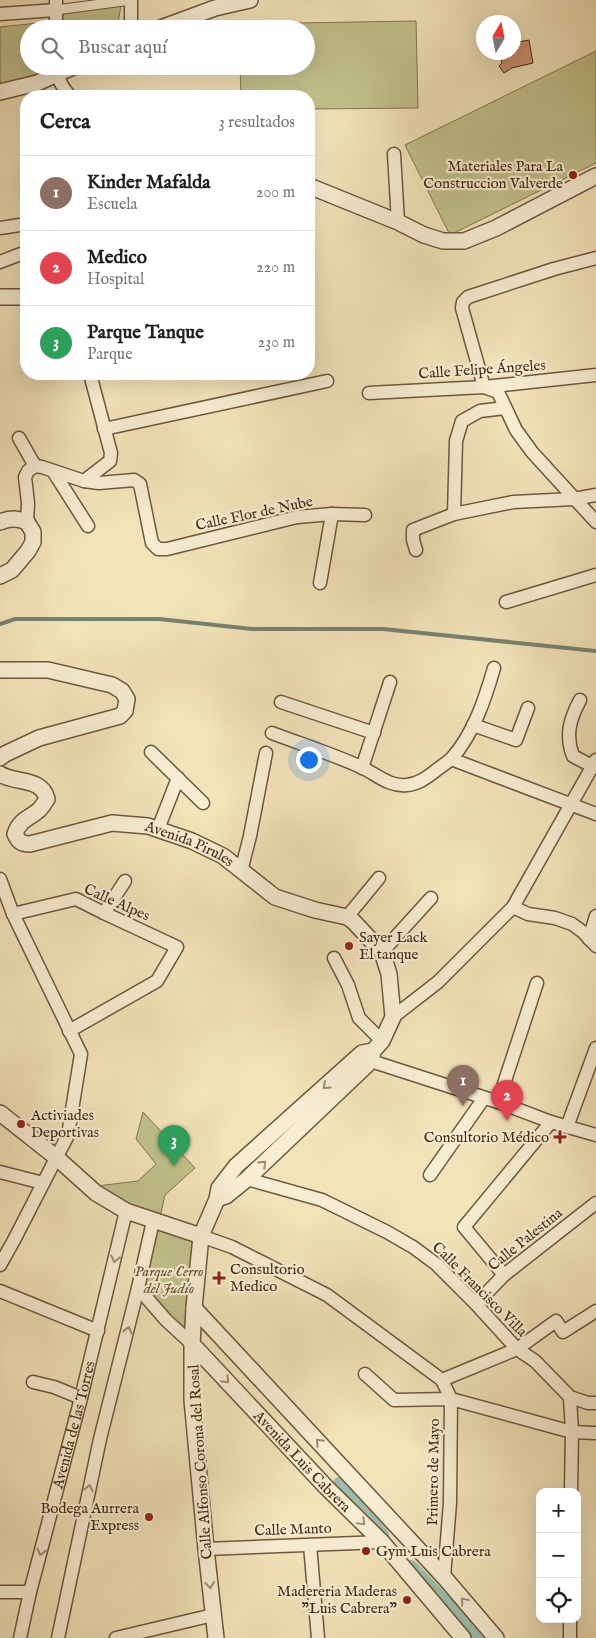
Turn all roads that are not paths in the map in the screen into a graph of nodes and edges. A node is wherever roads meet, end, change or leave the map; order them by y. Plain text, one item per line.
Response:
1 (131, 0) edge
2 (250, 0) edge
3 (215, 4) edge
4 (56, 5) edge
5 (32, 6) edge
6 (0, 14) edge
7 (56, 20) edge
8 (131, 20) edge
9 (179, 20) edge
10 (51, 75) edge
11 (58, 75) edge
12 (65, 90) edge
13 (0, 92) edge
14 (394, 154) dead end
15 (596, 176) edge
16 (315, 188) edge
17 (398, 222) junction
18 (20, 225) edge
19 (0, 228) edge
20 (20, 254) edge
21 (596, 258) edge
22 (0, 262) edge
23 (0, 297) edge
24 (20, 297) edge
25 (596, 375) edge
26 (92, 380) edge
27 (327, 381) dead end
28 (484, 387) junction
29 (369, 393) dead end
30 (506, 408) junction
31 (104, 428) junction
32 (19, 438) dead end
33 (35, 466) junction
34 (53, 471) junction
35 (84, 481) junction
36 (596, 495) edge
37 (574, 499) junction
38 (332, 514) junction
39 (454, 514) junction
40 (366, 515) dead end
41 (0, 522) edge
42 (27, 522) junction
43 (596, 522) edge
44 (88, 526) dead end
45 (416, 550) dead end
46 (596, 575) edge
47 (0, 576) edge
48 (320, 583) dead end
49 (506, 602) dead end
50 (494, 668) dead end
51 (0, 670) edge
52 (390, 682) dead end
53 (580, 700) dead end
54 (281, 702) dead end
55 (528, 708) dead end
56 (473, 725) junction
57 (272, 733) dead end
58 (374, 734) junction
59 (151, 752) dead end
60 (266, 753) dead end
61 (0, 758) edge
62 (451, 759) junction
63 (594, 763) edge
64 (362, 768) junction
65 (0, 774) edge
66 (178, 778) junction
67 (202, 803) dead end
68 (571, 804) junction
69 (596, 814) edge
70 (158, 829) junction
71 (241, 871) junction
72 (0, 878) edge
73 (380, 878) dead end
74 (125, 880) dead end
75 (431, 898) dead end
76 (512, 907) junction
77 (104, 913) junction
78 (13, 914) junction
79 (349, 915) junction
80 (596, 916) edge
81 (593, 943) edge
82 (382, 952) junction
83 (334, 958) dead end
84 (537, 983) dead end
85 (393, 1017) junction
86 (69, 1031) junction
87 (596, 1048) edge
88 (372, 1052) junction
89 (484, 1098) junction
90 (498, 1102) junction
91 (0, 1113) edge
92 (551, 1122) junction
93 (567, 1127) junction
94 (596, 1135) edge
95 (57, 1158) junction
96 (0, 1172) edge
97 (430, 1175) dead end
98 (247, 1179) junction
99 (43, 1183) junction
100 (217, 1200) junction
101 (596, 1203) edge
102 (126, 1211) junction
103 (154, 1222) junction
104 (201, 1236) junction
105 (0, 1265) edge
106 (504, 1275) junction
107 (138, 1288) junction
108 (0, 1291) edge
109 (476, 1304) junction
110 (194, 1308) junction
111 (596, 1311) edge
112 (98, 1331) junction
113 (192, 1344) junction
114 (517, 1349) junction
115 (366, 1374) dead end
116 (442, 1380) junction
117 (33, 1382) dead end
118 (570, 1397) junction
119 (81, 1398) junction
120 (451, 1399) junction
121 (596, 1403) edge
122 (572, 1432) junction
123 (596, 1433) edge
124 (342, 1467) junction
125 (326, 1486) junction
126 (572, 1488) edge
127 (382, 1542) junction
128 (310, 1546) junction
129 (206, 1549) junction
130 (444, 1577) junction
131 (0, 1592) edge
132 (30, 1592) junction
133 (213, 1615) junction
134 (570, 1623) edge
135 (20, 1638) edge
136 (58, 1638) edge
137 (116, 1638) edge
138 (216, 1638) edge
139 (318, 1638) edge
140 (463, 1638) edge
141 (496, 1638) edge
142 (570, 1638) edge

1 - 4 street
1 - 8 street
2 - 3 street
3 - 9 street
4 - 5 street
4 - 7 street
5 - 6 street
10 - 13 street
11 - 12 street
14 - 17 street
15 - 17 street
16 - 17 street
18 - 19 street
20 - 22 street
21 - 28 street
23 - 24 street
25 - 28 street, Calle Felipe Ángeles
26 - 31 street
27 - 31 street
28 - 29 street, Calle Felipe Ángeles
28 - 30 street
30 - 37 street
30 - 39 street
31 - 35 street
32 - 33 street
33 - 34 street
33 - 42 street
34 - 35 street
34 - 44 street
35 - 38 street, Calle Flor de Nube
36 - 37 street
37 - 39 street
37 - 43 street
38 - 40 street, Calle Flor de Nube
38 - 48 street
39 - 45 street
41 - 42 street
42 - 47 street
46 - 49 street
50 - 56 street
51 - 61 street
52 - 58 street
53 - 63 street
54 - 58 street
55 - 56 street
56 - 62 street
57 - 64 street
58 - 64 street
59 - 66 street
60 - 71 street
62 - 64 street
62 - 68 street
63 - 68 street
65 - 70 street, Avenida Pirules
66 - 67 street
66 - 70 street
68 - 69 street
68 - 76 street
70 - 71 street, Avenida Pirules
71 - 79 street, Avenida Pirules
72 - 78 street
73 - 79 street
74 - 77 street
75 - 82 street
76 - 81 street
76 - 85 street
77 - 78 street, Calle Alpes
77 - 86 street, Calle Alpes
78 - 86 street
79 - 82 street, Avenida Pirules
80 - 81 street
82 - 85 street, Avenida Pirules
83 - 88 street
84 - 90 street
85 - 88 street, Calle Alfonso Corona del Rosal
86 - 95 street
87 - 93 street
88 - 89 street
98 -> 88 street, Calle Alfonso Corona del Rosal
88 -> 100 street, Calle Alfonso Corona del Rosal
89 - 90 street
89 - 97 street
90 - 92 street
91 - 95 street
92 - 93 street
92 - 106 street
93 - 94 street
95 - 99 street
95 - 102 street
96 - 99 street
98 - 100 street, Calle Alfonso Corona del Rosal
98 - 109 street, Calle Francisco Villa
99 - 105 street
100 - 104 street, Calle Alfonso Corona del Rosal
101 - 106 street, Calle Palestina
102 - 103 street
102 -> 112 street, Avenida de las Torres
103 - 104 street
103 - 107 street, Avenida de las Torres
104 - 110 street, Calle Alfonso Corona del Rosal
104 - 116 street
106 - 109 street, Calle Palestina
107 - 113 street, Avenida Luis Cabrera
136 -> 107 street, Avenida de las Torres
108 - 112 street
109 - 114 street, Calle Francisco Villa
110 - 113 street, Calle Alfonso Corona del Rosal
124 -> 110 street, Avenida Luis Cabrera
111 - 114 street
112 - 119 street, Avenida de las Torres
113 -> 125 street, Avenida Luis Cabrera
113 - 129 street, Calle Alfonso Corona del Rosal
114 - 116 street
114 - 118 street, Calle Francisco Villa
115 - 120 street
116 - 120 street
117 - 119 street
118 - 121 street
118 - 122 street
119 -> 132 street, Avenida de las Torres
120 - 122 street
120 - 130 street, Primero de Mayo
122 - 123 street
122 - 126 street
124 - 125 street
124 - 130 street, Avenida Luis Cabrera
125 -> 127 street, Avenida Luis Cabrera
127 - 128 street, Calle Manto
127 - 140 street, Avenida Luis Cabrera
128 - 129 street, Calle Manto
128 - 139 street
129 -> 133 street, Calle Alfonso Corona del Rosal
141 -> 130 street, Avenida Luis Cabrera
131 - 132 street
132 - 135 street, Avenida de las Torres
133 - 137 street
133 - 138 street, Calle Alfonso Corona del Rosal
134 - 142 street

